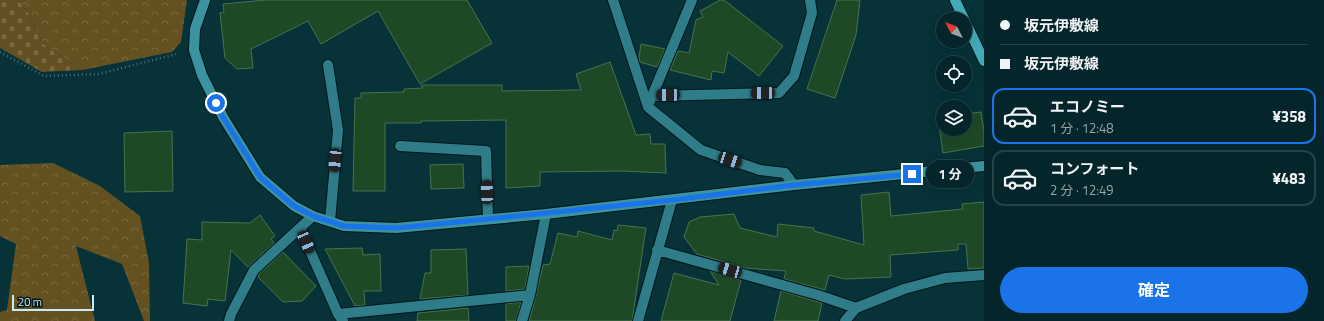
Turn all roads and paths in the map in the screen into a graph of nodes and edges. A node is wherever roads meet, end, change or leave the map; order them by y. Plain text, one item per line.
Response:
1 (205, 0) edge
2 (613, 0) edge
3 (692, 0) edge
4 (810, 0) edge
5 (955, 0) edge
6 (961, 12) edge
7 (972, 35) edge
8 (194, 50) junction
9 (0, 52) edge
10 (984, 61) edge
11 (328, 65) dead end
12 (652, 96) junction
13 (648, 107) junction
14 (400, 146) dead end
15 (984, 166) edge
16 (794, 185) junction
17 (672, 200) junction
18 (546, 214) junction
19 (313, 216) junction
20 (488, 219) junction
21 (330, 221) junction
22 (300, 228) junction
23 (657, 250) junction
24 (984, 275) edge
25 (530, 295) junction
26 (856, 308) junction
27 (340, 318) edge
28 (229, 321) edge
29 (522, 321) edge
30 (638, 321) edge
31 (845, 321) edge

1 - 8 main road
2 - 13 street
3 - 12 street
4 - 12 street
5 - 6 main road
7 - 10 main road
8 - 9 path
8 - 19 main road
11 - 21 street
12 - 13 street
13 - 16 street
14 - 20 street
15 - 16 main road
16 - 17 main road
17 - 18 main road
17 - 23 street
18 - 20 main road
18 - 25 street
19 - 21 main road
19 - 22 street
20 - 21 main road
22 - 27 street
22 - 28 street
23 - 26 street
23 - 30 street
24 - 26 street
25 - 27 street
25 - 29 street
26 - 31 street

